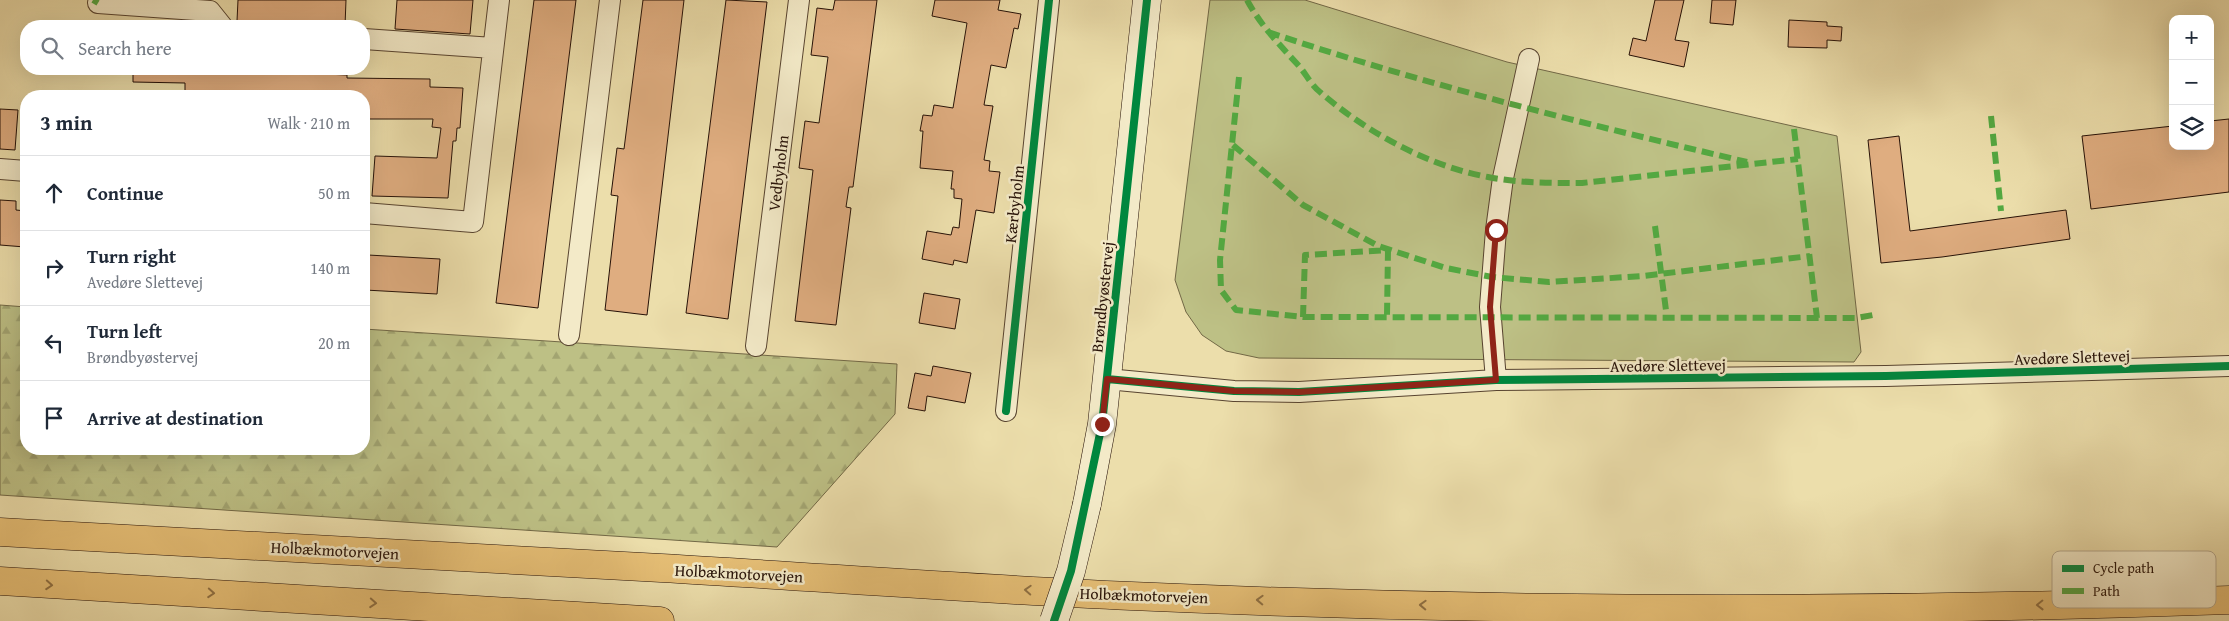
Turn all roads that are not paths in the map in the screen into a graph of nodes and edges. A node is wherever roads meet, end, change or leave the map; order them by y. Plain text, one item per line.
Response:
1 (499, 0) edge
2 (610, 0) edge
3 (799, 0) edge
4 (1050, 0) edge
5 (1147, 0) edge
6 (98, 3) dead end
7 (217, 20) edge
8 (370, 39) edge
9 (493, 48) junction
10 (1529, 59) dead end
11 (0, 169) edge
12 (20, 171) edge
13 (370, 213) edge
14 (569, 335) dead end
15 (756, 346) dead end
16 (2229, 366) edge
17 (1107, 379) junction
18 (1496, 380) junction
19 (1006, 411) dead end
20 (0, 532) edge
21 (0, 581) edge
22 (2216, 600) edge
23 (2229, 600) edge
24 (2052, 605) edge
25 (660, 621) edge
26 (1054, 621) edge

1 - 9 street
2 - 14 street
3 - 15 street, Vedbyholm
4 - 19 street, Kærbyholm
5 - 17 street, Brøndbyøstervej
6 - 7 street
8 - 9 street
9 - 13 street
10 - 18 street
11 - 12 street
16 - 18 street, Avedøre Slettevej
17 - 18 street, Avedøre Slettevej
17 - 26 street, Brøndbyøstervej, bridge
24 -> 20 highway, Holbækmotorvejen
21 -> 25 highway
23 -> 22 highway, Holbækmotorvejen

